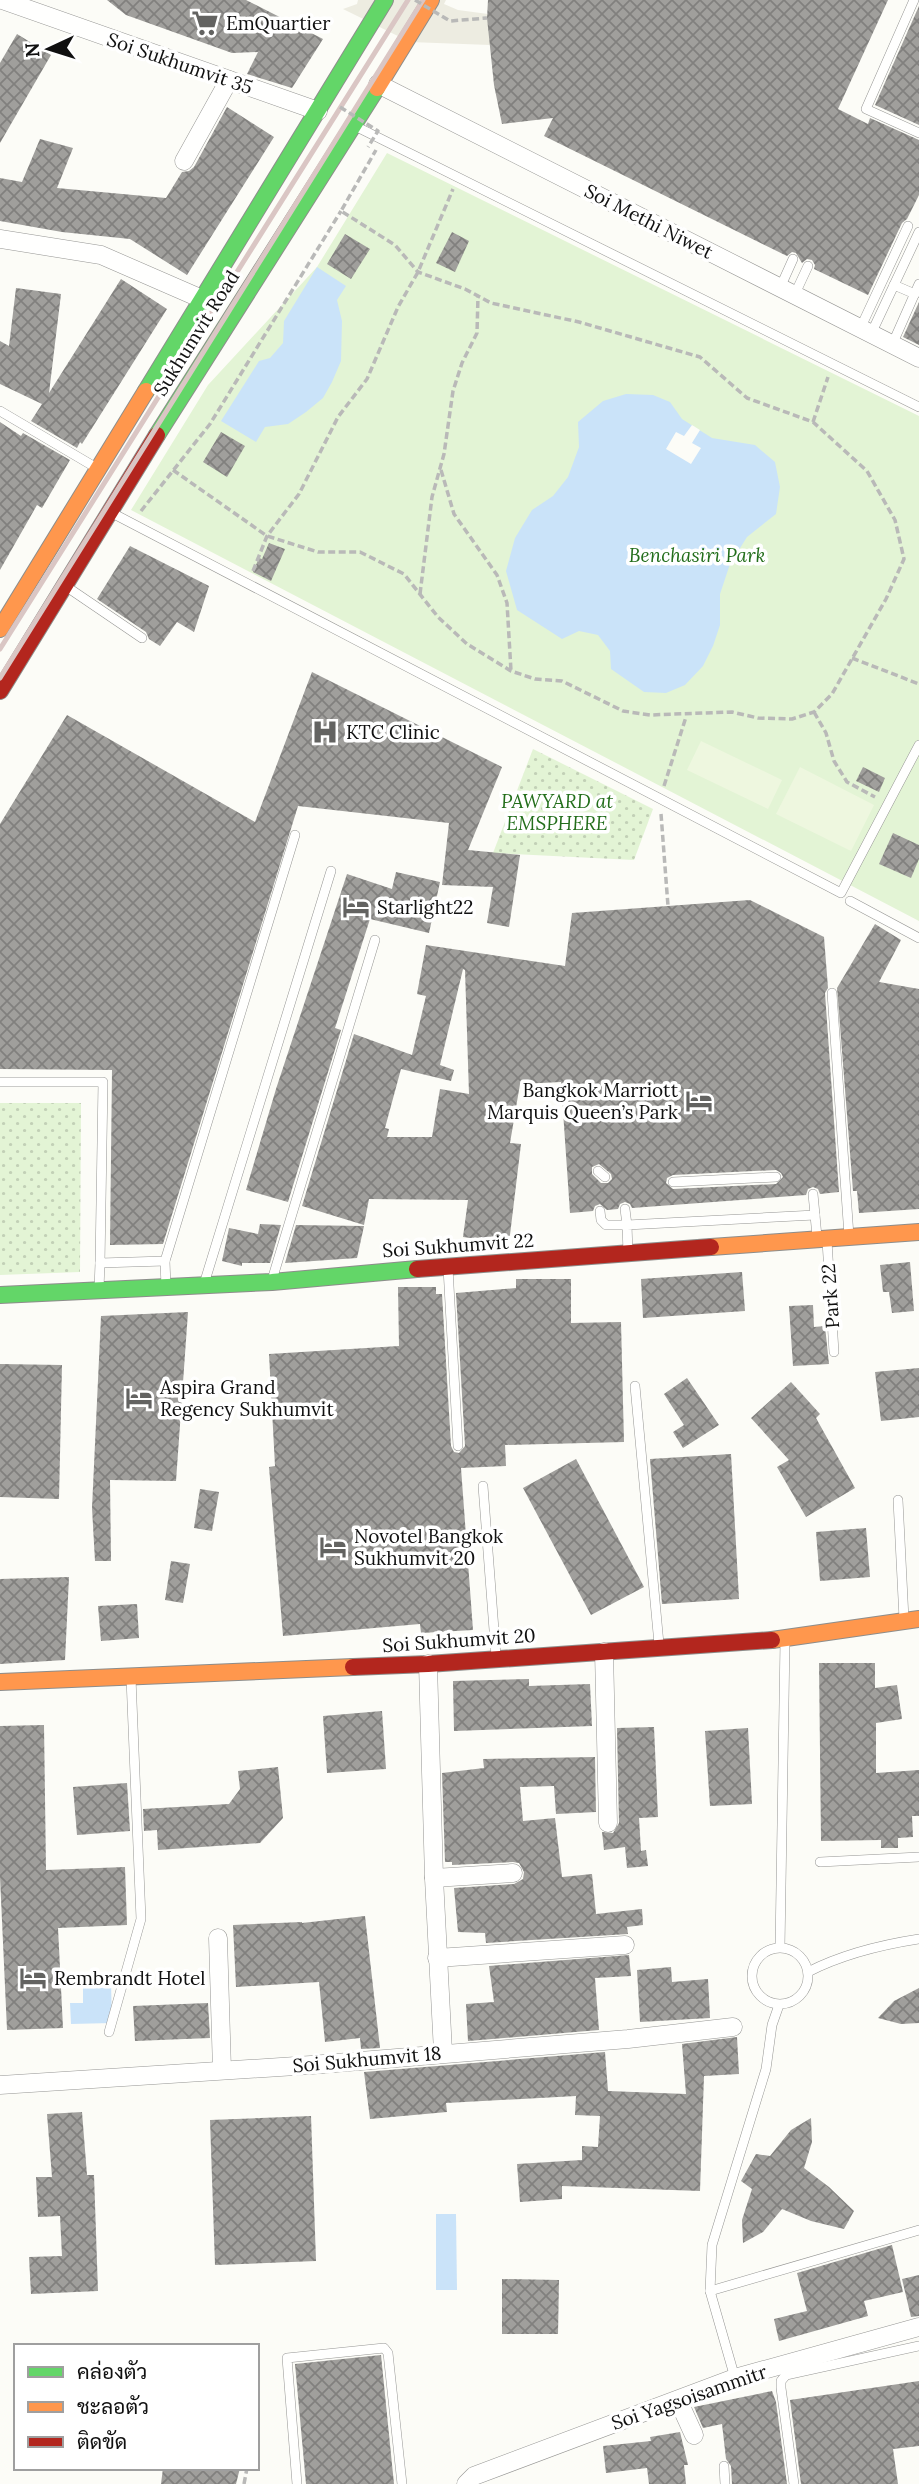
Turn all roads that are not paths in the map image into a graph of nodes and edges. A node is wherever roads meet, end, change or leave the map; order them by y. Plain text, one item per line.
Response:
1 (2, 0) edge
2 (385, 0) edge
3 (431, 0) edge
4 (914, 0) edge
5 (229, 80) junction
6 (378, 84) junction
7 (318, 111) junction
8 (353, 125) junction
9 (919, 134) edge
10 (184, 161) dead end
11 (908, 226) dead end
12 (919, 232) edge
13 (0, 239) edge
14 (793, 259) dead end
15 (807, 266) dead end
16 (919, 284) edge
17 (894, 285) junction
18 (787, 292) junction
19 (915, 294) junction
20 (202, 299) junction
21 (865, 331) junction
22 (892, 345) junction
23 (919, 358) edge
24 (919, 407) edge
25 (0, 411) edge
26 (97, 468) junction
27 (109, 512) junction
28 (65, 586) junction
29 (0, 629) edge
30 (142, 638) dead end
31 (0, 691) edge
32 (919, 745) edge
33 (295, 835) dead end
34 (331, 871) dead end
35 (850, 901) dead end
36 (919, 938) edge
37 (375, 940) dead end
38 (832, 993) dead end
39 (0, 1082) edge
40 (776, 1177) dead end
41 (673, 1182) dead end
42 (813, 1194) dead end
43 (625, 1209) dead end
44 (600, 1210) dead end
45 (815, 1215) junction
46 (627, 1225) junction
47 (919, 1232) edge
48 (849, 1238) junction
49 (822, 1240) junction
50 (628, 1255) junction
51 (165, 1261) junction
52 (100, 1263) junction
53 (448, 1266) junction
54 (272, 1282) junction
55 (204, 1286) junction
56 (166, 1287) junction
57 (99, 1290) junction
58 (0, 1295) edge
59 (834, 1352) dead end
60 (635, 1386) dead end
61 (458, 1446) dead end
62 (483, 1486) dead end
63 (898, 1500) dead end
64 (912, 1620) edge
65 (785, 1639) junction
66 (659, 1646) junction
67 (604, 1652) junction
68 (496, 1658) junction
69 (428, 1664) junction
70 (131, 1675) junction
71 (0, 1682) edge
72 (608, 1823) dead end
73 (919, 1857) edge
74 (820, 1862) dead end
75 (513, 1873) dead end
76 (434, 1878) junction
77 (218, 1938) dead end
78 (919, 1939) edge
79 (625, 1945) dead end
80 (780, 1947) junction
81 (438, 1958) junction
82 (808, 1972) junction
83 (779, 2005) junction
84 (733, 2027) dead end
85 (109, 2032) dead end
86 (443, 2052) junction
87 (222, 2070) junction
88 (0, 2085) edge
89 (919, 2230) edge
90 (710, 2291) junction
91 (919, 2327) edge
92 (919, 2346) edge
93 (735, 2378) junction
94 (678, 2400) junction
95 (694, 2435) dead end
96 (724, 2466) dead end
97 (297, 2484) edge
98 (402, 2484) edge
99 (466, 2484) edge
100 (725, 2484) edge
101 (794, 2484) edge

1 - 5 street, Soi Sukhumvit 35
2 - 7 street, Sukhumvit Road
3 - 6 street, Sukhumvit Road
4 - 9 lane
5 - 7 street, Soi Sukhumvit 35
5 - 10 street
6 - 8 street, Sukhumvit Road
6 - 18 street, Soi Methi Niwet
7 - 20 street, Sukhumvit Road
8 - 24 lane
8 - 27 street, Sukhumvit Road
11 - 21 lane
12 - 17 lane
13 - 20 street
14 - 18 lane
15 - 18 lane
16 - 19 lane
17 - 19 lane
17 - 21 lane
18 - 21 street, Soi Methi Niwet
19 - 22 lane
20 - 26 street, Sukhumvit Road
21 - 22 street, Soi Methi Niwet
22 - 23 street, Soi Methi Niwet
25 - 26 lane
26 - 29 street, Sukhumvit Road
27 - 28 street, Sukhumvit Road
27 - 32 lane
28 - 30 lane
28 - 31 street, Sukhumvit Road
33 - 51 lane
34 - 55 lane
35 - 36 lane
37 - 54 lane
38 - 48 lane
39 - 52 lane
40 - 41 lane
42 - 45 lane, Park 22
43 - 46 lane
44 - 46 lane
45 - 46 lane
45 - 49 lane, Park 22
46 - 50 lane
47 - 48 street, Soi Sukhumvit 22
48 - 49 street, Soi Sukhumvit 22
49 - 50 street, Soi Sukhumvit 22
49 - 59 lane, Park 22
50 - 53 street, Soi Sukhumvit 22
51 - 52 lane
51 - 56 lane
52 - 57 lane
53 - 54 street, Soi Sukhumvit 22
53 - 61 lane
54 - 55 street, Soi Sukhumvit 22
55 - 56 street, Soi Sukhumvit 22
56 - 57 street, Soi Sukhumvit 22
57 - 58 street, Soi Sukhumvit 22
60 - 66 lane
62 - 68 lane
63 - 64 lane
64 - 65 street, Soi Sukhumvit 20
65 - 66 street, Soi Sukhumvit 20
65 - 80 lane
66 - 67 street, Soi Sukhumvit 20
67 - 68 street, Soi Sukhumvit 20
67 - 72 street
68 - 69 street, Soi Sukhumvit 20
69 - 70 street, Soi Sukhumvit 20
69 - 76 street
70 - 71 street, Soi Sukhumvit 20
70 - 85 lane
73 - 74 lane
75 - 76 street
76 - 81 street
77 - 87 street
78 - 82 lane
79 - 81 street
80 - 82 lane
80 - 83 lane
81 - 86 street
82 - 83 lane
83 - 90 lane
84 - 86 street, Soi Sukhumvit 18
86 - 87 street, Soi Sukhumvit 18
87 - 88 street, Soi Sukhumvit 18
89 - 90 lane
90 - 93 lane
91 - 93 street, Soi Yagsoisammitr
92 - 101 lane
93 - 94 street, Soi Yagsoisammitr
94 - 95 street
94 - 99 street, Soi Yagsoisammitr
96 - 100 lane
97 - 98 lane

